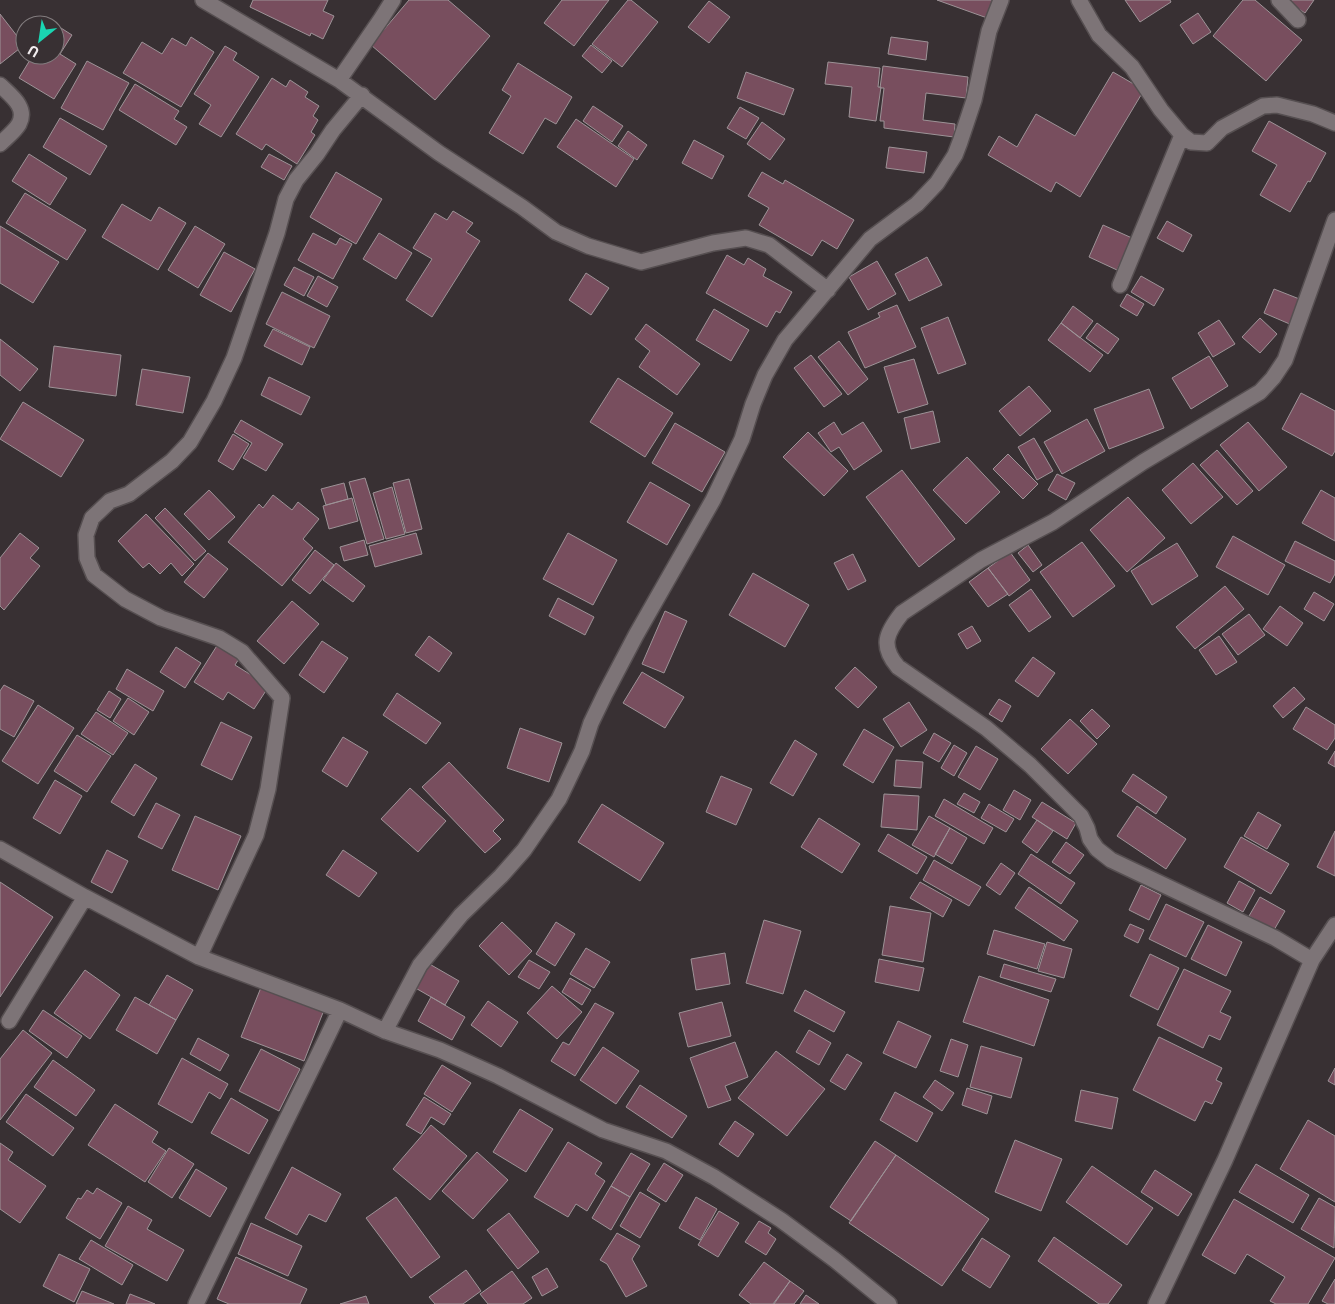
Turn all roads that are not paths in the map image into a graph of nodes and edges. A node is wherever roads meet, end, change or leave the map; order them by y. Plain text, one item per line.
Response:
1 (203, 0) edge
2 (392, 0) edge
3 (1001, 0) edge
4 (1079, 0) edge
5 (1279, 0) edge
6 (1298, 20) dead end
7 (338, 80) junction
8 (0, 85) edge
9 (362, 95) junction
10 (1335, 123) edge
11 (1182, 135) junction
12 (0, 144) edge
13 (1335, 220) edge
14 (1120, 285) dead end
15 (828, 290) junction
16 (0, 849) edge
17 (85, 897) junction
18 (1335, 925) edge
19 (199, 957) junction
20 (1312, 960) junction
21 (340, 1010) junction
22 (9, 1021) dead end
23 (386, 1031) junction
24 (196, 1304) edge
25 (889, 1304) edge
26 (1156, 1304) edge

1 - 7 street
2 - 7 street
3 - 15 street
4 - 11 street
5 - 6 street
7 - 9 street
8 - 12 street
9 - 15 street
9 - 19 street
10 - 11 street
11 - 14 street
13 - 20 street
15 - 23 street
16 - 17 street
17 - 19 street
17 - 22 street
18 - 20 street
19 - 21 street
20 - 26 street
21 - 23 street
21 - 24 street
23 - 25 street

